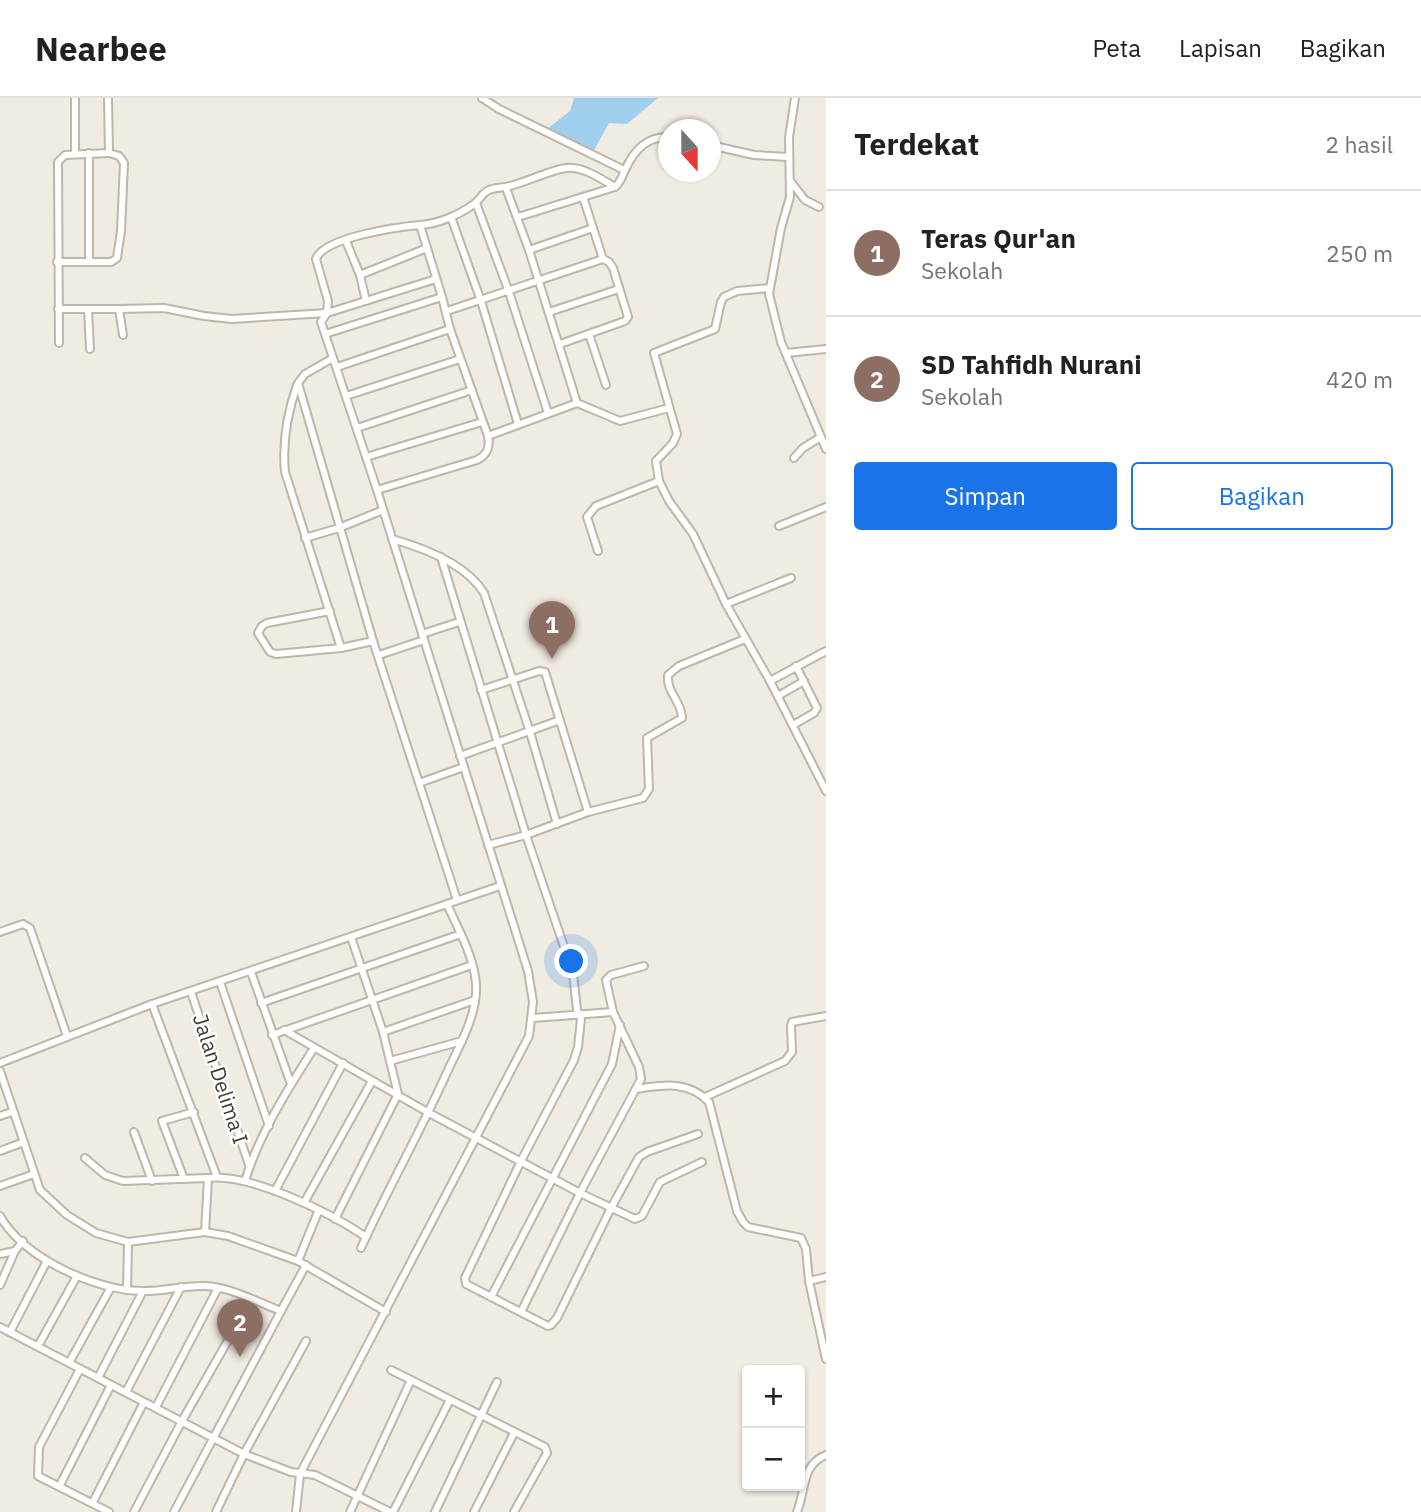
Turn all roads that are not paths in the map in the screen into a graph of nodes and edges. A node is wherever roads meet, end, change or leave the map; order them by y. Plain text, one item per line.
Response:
1 (75, 98) edge
2 (108, 98) edge
3 (482, 98) edge
4 (795, 98) edge
5 (658, 138) edge
6 (721, 148) edge
7 (89, 153) junction
8 (109, 153) junction
9 (75, 154) junction
10 (788, 157) junction
11 (624, 170) junction
12 (791, 182) junction
13 (506, 187) junction
14 (615, 187) junction
15 (583, 197) junction
16 (476, 203) junction
17 (819, 207) dead end
18 (451, 217) junction
19 (518, 217) junction
20 (420, 225) junction
21 (593, 228) junction
22 (346, 241) junction
23 (427, 248) junction
24 (529, 250) junction
25 (603, 259) junction
26 (89, 261) junction
27 (57, 262) junction
28 (360, 275) junction
29 (436, 279) junction
30 (539, 282) junction
31 (769, 288) junction
32 (619, 289) junction
33 (509, 292) junction
34 (442, 297) junction
35 (366, 300) junction
36 (481, 301) junction
37 (58, 309) junction
38 (88, 309) junction
39 (119, 309) junction
40 (447, 311) junction
41 (549, 312) junction
42 (327, 313) junction
43 (450, 329) junction
44 (325, 334) junction
45 (589, 334) junction
46 (123, 335) dead end
47 (59, 343) dead end
48 (559, 344) junction
49 (90, 349) dead end
50 (826, 349) edge
51 (786, 353) junction
52 (333, 358) junction
53 (460, 359) junction
54 (337, 367) junction
55 (298, 383) junction
56 (606, 385) dead end
57 (472, 390) junction
58 (346, 396) junction
59 (577, 403) junction
60 (669, 408) junction
61 (548, 413) junction
62 (482, 422) junction
63 (518, 424) junction
64 (357, 428) junction
65 (488, 436) junction
66 (821, 437) junction
67 (826, 449) edge
68 (366, 457) junction
69 (794, 458) dead end
70 (659, 481) junction
71 (377, 490) junction
72 (826, 507) edge
73 (383, 510) junction
74 (779, 526) dead end
75 (339, 528) junction
76 (305, 538) junction
77 (392, 539) junction
78 (598, 551) dead end
79 (441, 556) junction
80 (790, 578) dead end
81 (726, 604) junction
82 (330, 611) junction
83 (459, 622) junction
84 (423, 637) junction
85 (745, 639) junction
86 (373, 641) junction
87 (341, 648) junction
88 (826, 650) edge
89 (379, 655) junction
90 (796, 666) junction
91 (512, 679) junction
92 (769, 681) junction
93 (804, 681) junction
94 (481, 690) junction
95 (778, 696) junction
96 (560, 720) junction
97 (793, 725) junction
98 (530, 732) junction
99 (498, 743) junction
100 (460, 756) junction
101 (464, 767) junction
102 (419, 783) junction
103 (826, 791) edge
104 (588, 812) junction
105 (557, 824) junction
106 (526, 835) junction
107 (488, 845) junction
108 (500, 886) junction
109 (457, 900) junction
110 (447, 904) junction
111 (0, 932) edge
112 (461, 934) junction
113 (351, 937) junction
114 (472, 965) junction
115 (644, 966) dead end
116 (360, 968) junction
117 (251, 972) junction
118 (220, 982) junction
119 (191, 992) junction
120 (371, 999) junction
121 (475, 1000) junction
122 (261, 1003) junction
123 (152, 1004) junction
124 (613, 1012) junction
125 (578, 1014) junction
126 (826, 1016) edge
127 (533, 1018) junction
128 (620, 1025) junction
129 (284, 1030) junction
130 (383, 1032) junction
131 (272, 1035) junction
132 (67, 1036) junction
133 (462, 1041) junction
134 (314, 1048) junction
135 (390, 1061) junction
136 (0, 1063) edge
137 (342, 1063) junction
138 (0, 1071) edge
139 (372, 1081) junction
140 (291, 1084) junction
141 (636, 1089) junction
142 (398, 1094) junction
143 (705, 1097) junction
144 (12, 1111) junction
145 (194, 1112) junction
146 (428, 1115) junction
147 (0, 1116) edge
148 (270, 1126) junction
149 (134, 1132) dead end
150 (698, 1134) dead end
151 (476, 1138) junction
152 (24, 1142) junction
153 (0, 1151) edge
154 (85, 1158) dead end
155 (521, 1161) junction
156 (702, 1162) dead end
157 (249, 1166) junction
158 (34, 1174) junction
159 (217, 1177) junction
160 (208, 1178) junction
161 (553, 1178) junction
162 (184, 1179) junction
163 (152, 1181) junction
164 (245, 1181) junction
165 (0, 1186) edge
166 (275, 1191) junction
167 (580, 1193) junction
168 (304, 1203) junction
169 (611, 1208) junction
170 (318, 1212) junction
171 (1, 1218) edge
172 (335, 1219) junction
173 (205, 1232) junction
174 (366, 1237) junction
175 (23, 1241) junction
176 (128, 1242) junction
177 (360, 1248) dead end
178 (15, 1251) junction
179 (0, 1254) edge
180 (47, 1261) junction
181 (298, 1261) junction
182 (306, 1265) junction
183 (76, 1276) junction
184 (826, 1277) edge
185 (809, 1281) junction
186 (0, 1285) edge
187 (181, 1287) junction
188 (218, 1287) junction
189 (110, 1289) junction
190 (127, 1290) junction
191 (143, 1291) junction
192 (491, 1297) junction
193 (251, 1300) junction
194 (281, 1311) junction
195 (386, 1312) junction
196 (521, 1312) junction
197 (0, 1327) edge
198 (10, 1332) junction
199 (306, 1341) dead end
200 (38, 1346) junction
201 (826, 1359) edge
202 (69, 1363) junction
203 (80, 1369) junction
204 (391, 1370) dead end
205 (98, 1378) junction
206 (411, 1380) junction
207 (497, 1382) dead end
208 (111, 1385) junction
209 (125, 1392) junction
210 (450, 1400) junction
211 (144, 1402) junction
212 (156, 1407) junction
213 (482, 1416) junction
214 (182, 1421) junction
215 (514, 1433) junction
216 (214, 1438) junction
217 (244, 1454) junction
218 (826, 1455) edge
219 (300, 1474) junction
220 (60, 1485) junction
221 (356, 1496) junction
222 (93, 1502) junction
223 (109, 1512) edge
224 (134, 1512) edge
225 (174, 1512) edge
226 (216, 1512) edge
227 (296, 1512) edge
228 (350, 1512) edge
229 (392, 1512) edge
230 (435, 1512) edge
231 (474, 1512) edge
232 (514, 1512) edge
233 (797, 1512) edge

1 - 9 street
2 - 8 street
3 - 11 street
4 - 10 street
5 - 11 street
6 - 10 street
7 - 8 street
7 - 9 street
7 - 26 street
8 - 26 street
9 - 27 street
10 - 12 street
11 - 14 street
12 - 17 street
12 - 31 street
13 - 14 street
13 - 16 street
13 - 19 street
14 - 15 street
15 - 19 street
15 - 21 street
16 - 18 street
16 - 33 street
18 - 20 street
18 - 36 street
19 - 24 street
20 - 22 street
20 - 23 street
21 - 24 street
21 - 25 street
22 - 28 street
22 - 42 street
23 - 28 street
23 - 29 street
24 - 30 street
25 - 30 street
25 - 32 street
26 - 27 street
27 - 37 street
28 - 35 street
29 - 34 street
29 - 35 street
30 - 33 street
30 - 41 street
31 - 51 street
31 - 60 street
32 - 41 street
32 - 45 street
33 - 36 street
33 - 61 street
34 - 40 street
34 - 44 street
35 - 42 street
36 - 40 street
36 - 63 street
37 - 38 street
37 - 47 street
38 - 39 street
38 - 49 street
39 - 42 street
39 - 46 street
40 - 43 street
41 - 48 street
42 - 44 street
43 - 53 street
43 - 54 street
44 - 52 street
45 - 48 street
45 - 56 street
48 - 59 street
50 - 51 street
51 - 66 street
52 - 54 street
52 - 55 street
53 - 57 street
53 - 58 street
54 - 58 street
55 - 75 street
55 - 76 street
57 - 62 street
57 - 64 street
58 - 64 street
59 - 60 street
59 - 61 street
60 - 70 street
61 - 63 street
62 - 65 street
62 - 68 street
63 - 65 street
64 - 68 street
65 - 71 street
66 - 67 street
66 - 69 street
68 - 71 street
70 - 78 street
70 - 81 street
71 - 73 street
72 - 74 street
73 - 75 street
73 - 77 street
75 - 76 street
75 - 86 street
76 - 82 street
77 - 79 street
77 - 84 street
79 - 83 street
79 - 91 street
80 - 81 street
81 - 85 street
82 - 87 street
82 - 87 street
83 - 84 street
83 - 94 street
84 - 89 street
84 - 100 street
85 - 92 street
85 - 104 street
86 - 87 street
86 - 89 street
88 - 90 street
89 - 102 street
90 - 92 street
90 - 93 street
91 - 94 street
91 - 96 street
91 - 98 street
92 - 95 street
93 - 95 street
93 - 97 street
94 - 99 street
95 - 97 street
96 - 98 street
96 - 104 street
97 - 103 street
98 - 99 street
98 - 105 street
99 - 100 street
99 - 106 street
100 - 101 street
101 - 102 street
101 - 107 street
102 - 109 street
104 - 105 street
105 - 106 street
106 - 107 street
106 - 125 street
107 - 108 street
108 - 109 street
108 - 127 street
109 - 110 street
110 - 112 street
110 - 113 street
111 - 132 street
112 - 114 street
112 - 116 street
113 - 116 street
113 - 117 street
114 - 120 street
114 - 121 street
115 - 124 street
116 - 120 street
116 - 122 street
117 - 118 street
117 - 122 street
118 - 119 street
118 - 148 street
119 - 123 street
119 - 157 street, Jalan Delima I
120 - 129 street
120 - 130 street
121 - 130 street
121 - 133 street
122 - 131 street
123 - 132 street
123 - 145 street
124 - 125 street
124 - 128 street
125 - 127 street
125 - 155 street
126 - 143 street
127 - 151 street
128 - 141 street
128 - 161 street
129 - 131 street
129 - 134 street
130 - 135 street
131 - 140 street
132 - 136 street
133 - 135 street
133 - 146 street
134 - 137 street
134 - 140 street
135 - 142 street
137 - 139 street
137 - 166 street
138 - 144 street
139 - 142 street
139 - 168 street
140 - 148 street
141 - 143 street
141 - 167 street
142 - 146 street
142 - 172 street
143 - 185 street
144 - 147 street
144 - 152 street
145 - 159 street
145 - 162 street
146 - 151 street
146 - 174 street
148 - 157 street
149 - 163 street
150 - 169 street
151 - 155 street
151 - 195 street
152 - 153 street
152 - 158 street
154 - 163 street
155 - 161 street
155 - 192 street
156 - 169 street
157 - 164 street
158 - 165 street
158 - 176 street
159 - 160 street
159 - 164 street
160 - 162 street
160 - 173 street
161 - 167 street
161 - 192 street
162 - 163 street
164 - 166 street
166 - 168 street
167 - 169 street
167 - 196 street
168 - 170 street
169 - 196 street
170 - 172 street
170 - 181 street
171 - 175 street
172 - 174 street
173 - 176 street
173 - 181 street
174 - 177 street
175 - 178 street
175 - 180 street
176 - 190 street
178 - 179 street
178 - 186 street
180 - 183 street
180 - 198 street
181 - 182 street
182 - 194 street
182 - 195 street
183 - 189 street
183 - 200 street
184 - 185 street
185 - 201 street
187 - 188 street
187 - 191 street
187 - 209 street
188 - 193 street
188 - 212 street
189 - 190 street
189 - 202 street
190 - 191 street
191 - 205 street
192 - 196 street
193 - 194 street
193 - 214 street
194 - 216 street
195 - 219 street
197 - 198 street
198 - 200 street
199 - 217 street
200 - 202 street
202 - 203 street
203 - 205 street
203 - 220 street
204 - 206 street
205 - 208 street
206 - 210 street
206 - 221 street
207 - 213 street
208 - 209 street
208 - 220 street
209 - 211 street
210 - 213 street
210 - 229 street
211 - 212 street
211 - 222 street
212 - 214 street
213 - 215 street
213 - 230 street
214 - 216 street
214 - 224 street
215 - 231 street
215 - 232 street
216 - 217 street
216 - 225 street
217 - 219 street
217 - 226 street
218 - 233 street
219 - 221 street
219 - 227 street
220 - 222 street
221 - 228 street
221 - 229 street
222 - 223 street

